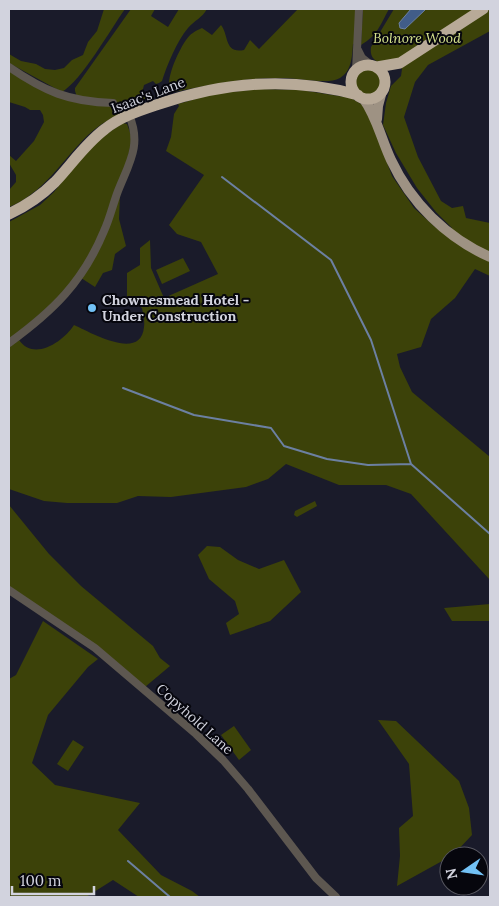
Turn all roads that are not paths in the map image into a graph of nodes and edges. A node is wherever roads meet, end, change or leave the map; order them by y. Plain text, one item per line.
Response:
1 (359, 9) edge
2 (484, 9) edge
3 (358, 50) junction
4 (400, 63) junction
5 (374, 66) junction
6 (9, 67) edge
7 (355, 73) junction
8 (384, 87) junction
9 (331, 88) junction
10 (360, 96) junction
11 (113, 103) dead end
12 (129, 115) junction
13 (377, 123) junction
14 (9, 214) edge
15 (490, 256) edge
16 (9, 343) edge
17 (9, 590) edge
18 (336, 897) edge

1 - 3 street
2 - 4 highway
3 - 5 street
3 - 7 street
4 - 5 highway
4 - 8 highway
5 - 7 highway
5 - 8 highway
6 - 11 street
7 - 9 highway
7 - 10 highway
8 - 10 highway
8 - 13 main road
9 - 10 highway, Isaac's Lane
9 - 12 highway, Isaac's Lane
10 - 13 main road
12 - 14 highway, Isaac's Lane
12 - 16 street
13 - 15 main road
17 - 18 street, Copyhold Lane

